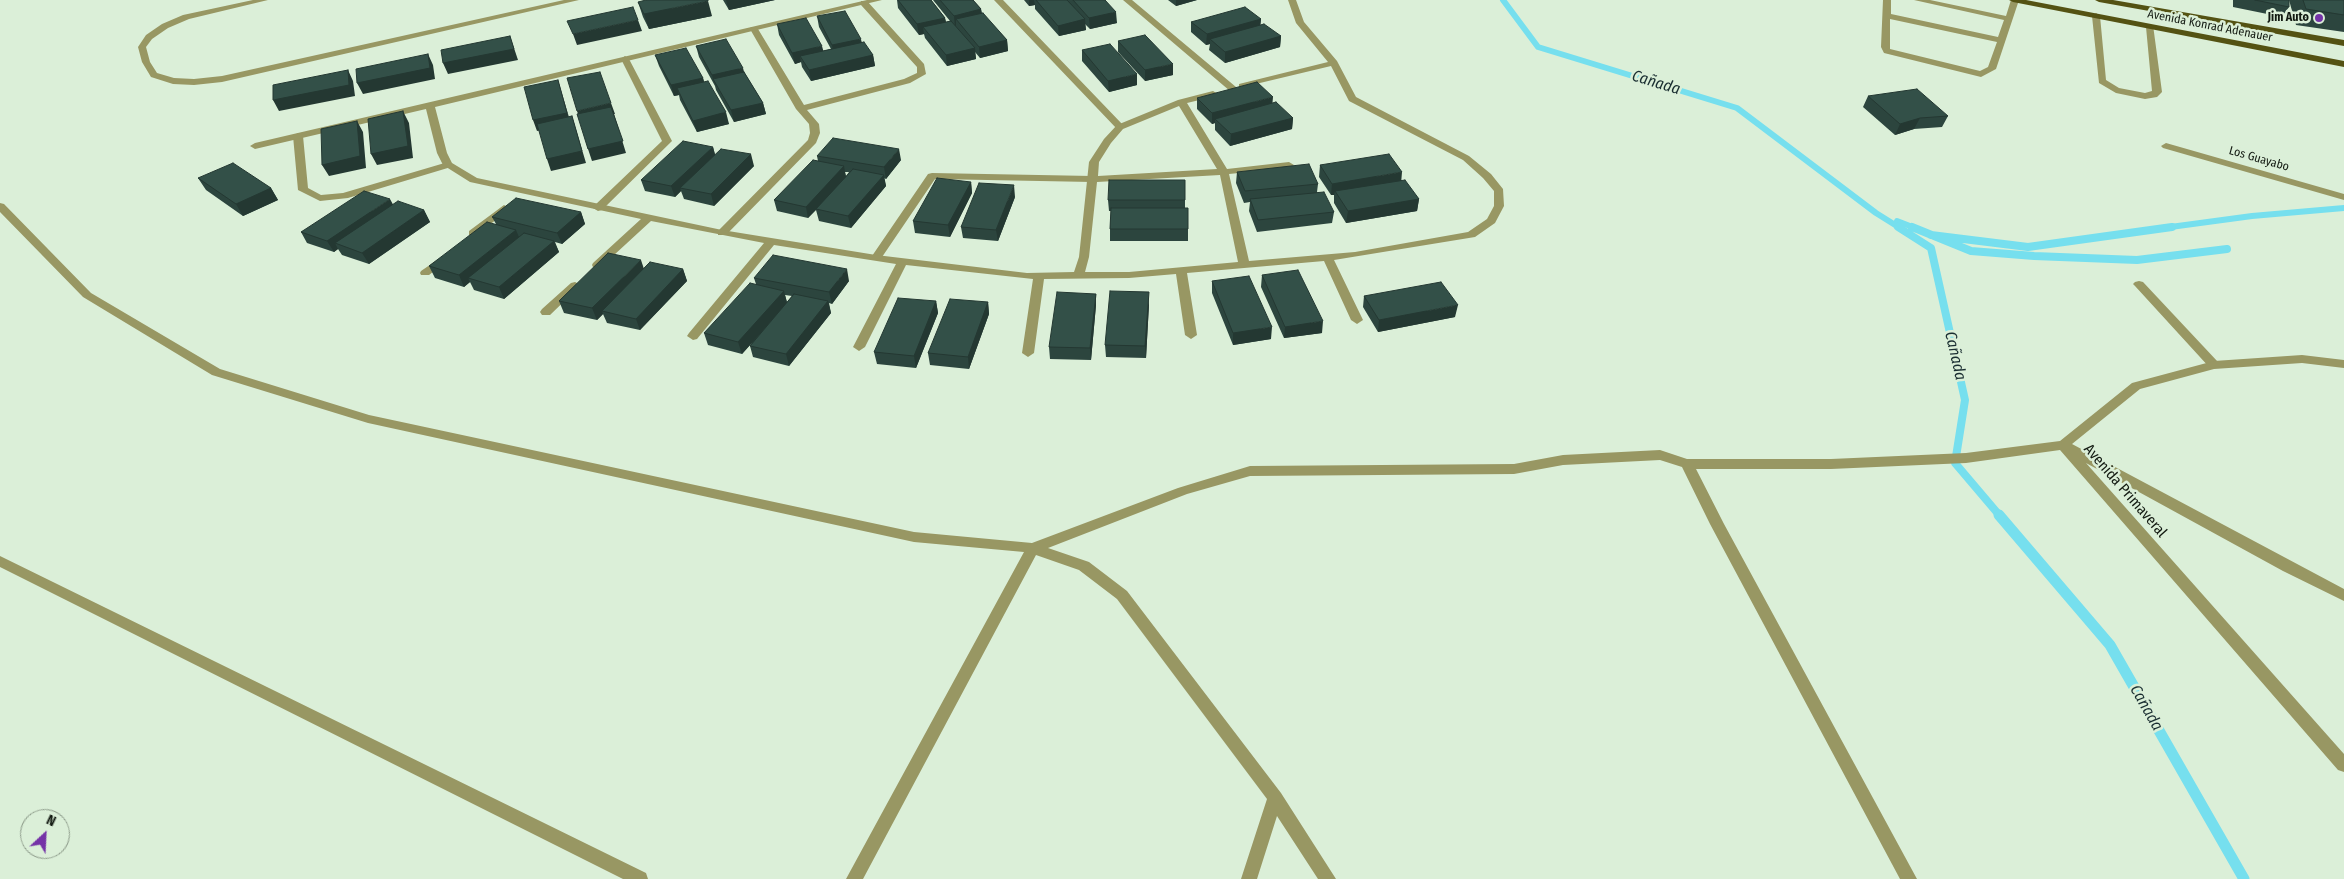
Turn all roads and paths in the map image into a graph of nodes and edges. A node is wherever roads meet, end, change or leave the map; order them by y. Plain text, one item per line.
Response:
1 (264, 0) edge
2 (575, 0) edge
3 (878, 0) edge
4 (998, 0) edge
5 (1127, 0) edge
6 (1292, 0) edge
7 (1887, 0) edge
8 (1918, 0) edge
9 (2014, 0) edge
10 (2100, 0) edge
11 (864, 3) junction
12 (1886, 16) junction
13 (2096, 16) junction
14 (2009, 19) junction
15 (2150, 27) junction
16 (754, 29) junction
17 (2002, 40) junction
18 (2344, 43) edge
19 (625, 59) junction
20 (1334, 63) junction
21 (2344, 64) edge
22 (1233, 89) junction
23 (1181, 102) junction
24 (430, 106) junction
25 (800, 109) junction
26 (1120, 127) junction
27 (298, 136) junction
28 (254, 146) dead end
29 (2166, 146) dead end
30 (448, 165) junction
31 (1288, 165) edge
32 (1224, 172) junction
33 (1092, 179) junction
34 (524, 192) junction
35 (2339, 195) edge
36 (0, 206) edge
37 (598, 208) junction
38 (648, 218) junction
39 (722, 233) junction
40 (771, 241) junction
41 (463, 242) edge
42 (448, 254) edge
43 (1327, 257) junction
44 (876, 258) junction
45 (903, 261) junction
46 (1244, 265) junction
47 (1181, 271) junction
48 (425, 273) dead end
49 (1079, 274) junction
50 (1039, 276) junction
51 (2139, 284) dead end
52 (546, 312) dead end
53 (1358, 320) dead end
54 (1191, 335) dead end
55 (693, 336) dead end
56 (859, 347) dead end
57 (1028, 353) dead end
58 (2344, 364) edge
59 (2214, 365) junction
60 (2063, 445) junction
61 (1687, 464) junction
62 (1033, 548) junction
63 (0, 561) edge
64 (2344, 595) edge
65 (2344, 765) edge
66 (1275, 798) junction
67 (640, 879) edge
68 (854, 879) edge
69 (1249, 879) edge
70 (1328, 879) edge
71 (1909, 879) edge

1 - 2 street
3 - 11 street
4 - 26 street
5 - 22 street
6 - 20 street
7 - 12 street
8 - 14 street
9 - 13 main road, Avenida Konrad Adenauer
9 - 14 street
10 - 18 main road, Avenida Konrad Adenauer
11 - 16 street
11 - 25 street
12 - 17 street
12 - 17 street
13 - 15 main road, Avenida Konrad Adenauer
13 - 15 street
14 - 17 street
15 - 21 main road, Avenida Konrad Adenauer
16 - 19 street
16 - 25 street
19 - 24 street
19 - 37 street
20 - 22 street
20 - 43 street
22 - 23 street
23 - 26 street
23 - 32 street
24 - 27 street
24 - 30 street
25 - 39 street
26 - 33 street
27 - 28 street
27 - 30 street
29 - 35 street, Los Guayabo
30 - 34 street
31 - 32 street
32 - 33 street
32 - 46 street
33 - 44 street
33 - 49 street
34 - 37 street
34 - 41 street
36 - 62 street
37 - 38 street
38 - 39 street
38 - 52 street
39 - 40 street
40 - 44 street
40 - 55 street
42 - 48 street
43 - 46 street
43 - 53 street
44 - 45 street
45 - 50 street
45 - 56 street
46 - 47 street
47 - 49 street
47 - 54 street
49 - 50 street
50 - 57 street
51 - 59 street
58 - 59 street, Avenida Primaveral
59 - 60 street, Avenida Primaveral
60 - 61 street
60 - 64 street
60 - 65 street, Avenida Primaveral
61 - 62 street
61 - 71 street
62 - 66 street
62 - 68 street
63 - 67 street
66 - 69 street
66 - 70 street

